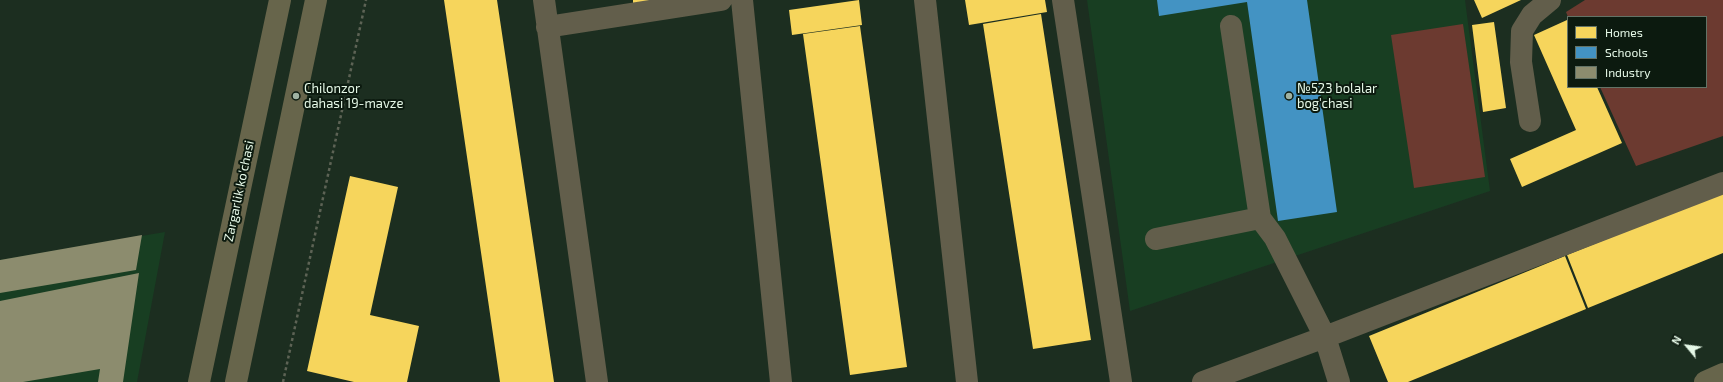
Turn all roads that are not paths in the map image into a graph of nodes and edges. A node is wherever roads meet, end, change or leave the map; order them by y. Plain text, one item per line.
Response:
1 (280, 0) edge
2 (316, 0) edge
3 (544, 0) edge
4 (732, 0) edge
5 (925, 0) edge
6 (1063, 0) edge
7 (1550, 0) edge
8 (1230, 26) dead end
9 (547, 27) junction
10 (1530, 122) dead end
11 (1723, 183) edge
12 (1260, 218) junction
13 (1156, 239) dead end
14 (1325, 337) junction
15 (1723, 374) edge
16 (199, 382) edge
17 (237, 382) edge
18 (597, 382) edge
19 (781, 382) edge
20 (967, 382) edge
21 (1121, 382) edge
22 (1203, 382) edge
23 (1339, 382) edge
24 (1705, 382) edge

1 - 16 main road, Zargarlik ko'chasi
2 - 17 main road
3 - 9 lane
4 - 9 lane
4 - 19 lane
5 - 20 lane
6 - 21 lane
7 - 10 lane
8 - 12 lane
9 - 18 lane
11 - 14 lane
12 - 13 lane
12 - 14 lane
14 - 22 lane
14 - 23 lane
15 - 24 main road

